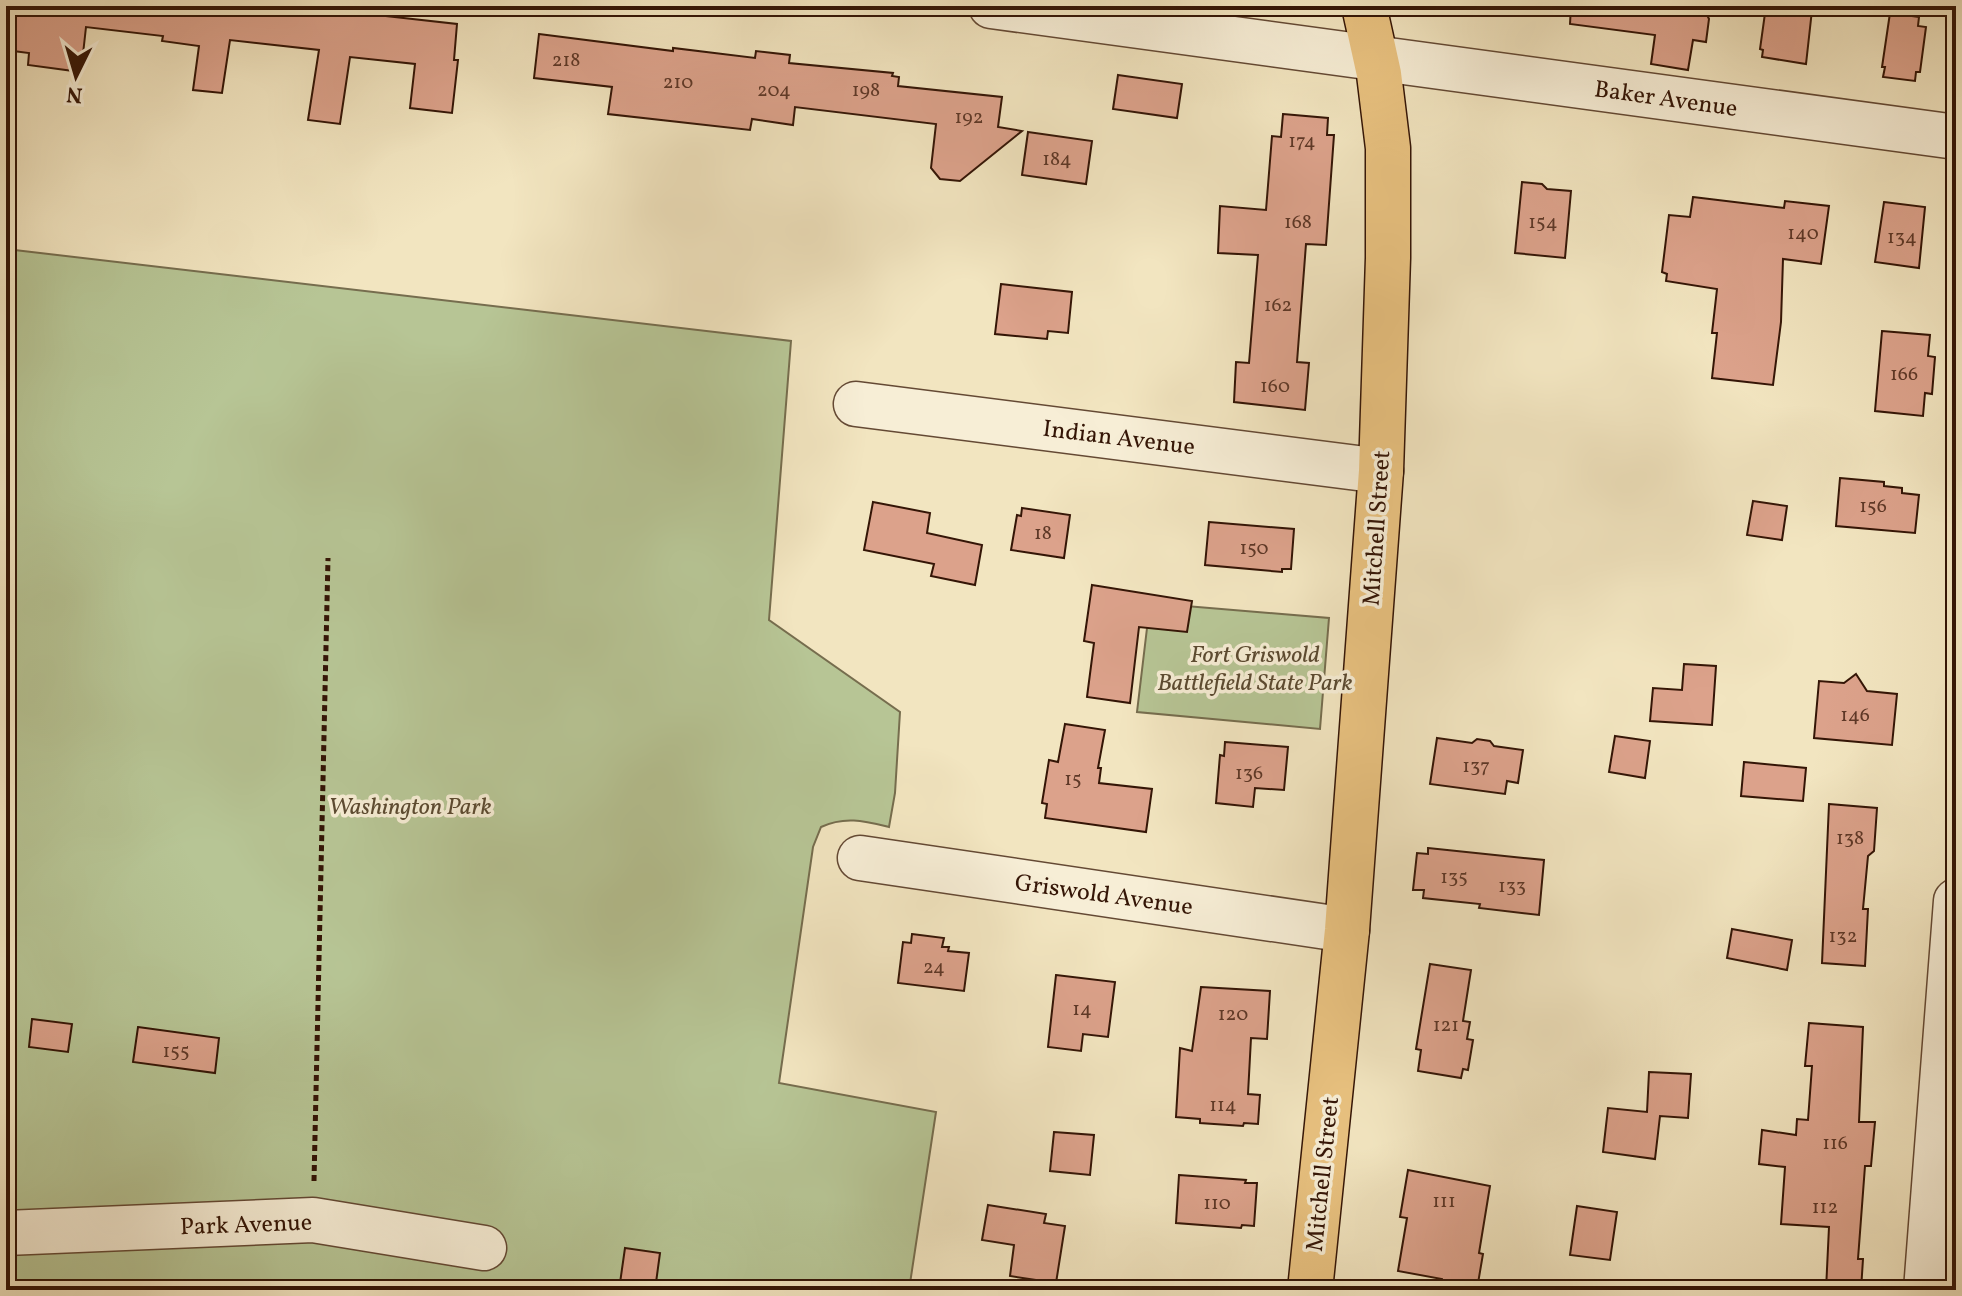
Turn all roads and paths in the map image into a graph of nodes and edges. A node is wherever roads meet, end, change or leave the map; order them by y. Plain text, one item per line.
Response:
1 (991, 6) edge
2 (1364, 6) edge
3 (1376, 59) junction
4 (1956, 137) edge
5 (856, 404) dead end
6 (1381, 471) junction
7 (328, 558) dead end
8 (860, 858) dead end
9 (1956, 901) edge
10 (1347, 930) junction
11 (313, 1220) junction
12 (6, 1233) edge
13 (484, 1248) dead end
14 (1310, 1290) edge
15 (1926, 1290) edge

1 - 3 street, Baker Avenue
2 - 3 main road, Mitchell Street
3 - 4 street, Baker Avenue
3 - 6 main road, Mitchell Street
5 - 6 street, Indian Avenue
6 - 10 main road, Mitchell Street
7 - 11 path
8 - 10 street, Griswold Avenue
9 - 15 street
10 - 14 main road, Mitchell Street
11 - 12 street, Park Avenue
11 - 13 street, Park Avenue

